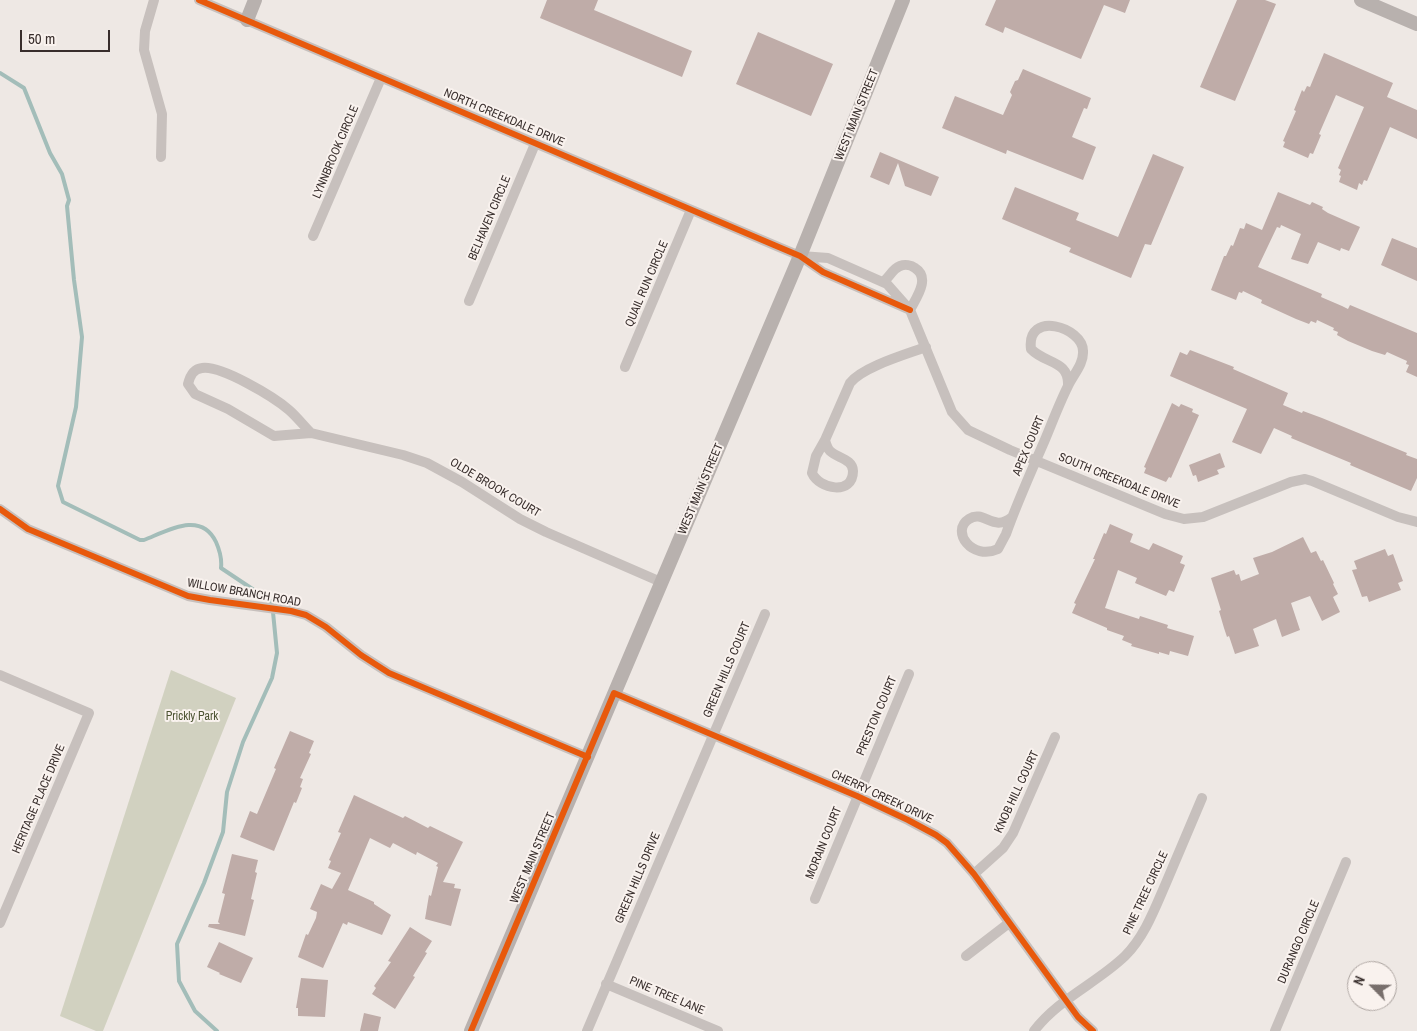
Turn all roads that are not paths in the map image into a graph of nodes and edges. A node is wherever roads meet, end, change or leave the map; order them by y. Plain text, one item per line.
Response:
1 (154, 0) edge
2 (200, 0) edge
3 (256, 0) edge
4 (903, 0) edge
5 (1361, 0) edge
6 (247, 20) junction
7 (1417, 24) edge
8 (381, 78) junction
9 (535, 144) junction
10 (161, 157) dead end
11 (691, 210) junction
12 (313, 236) dead end
13 (800, 256) junction
14 (883, 282) junction
15 (469, 301) dead end
16 (910, 310) junction
17 (926, 347) junction
18 (625, 366) dead end
19 (1068, 385) junction
20 (310, 432) junction
21 (825, 440) junction
22 (1036, 460) junction
23 (0, 509) edge
24 (1012, 517) junction
25 (1417, 522) edge
26 (662, 582) junction
27 (765, 614) dead end
28 (0, 674) edge
29 (909, 674) dead end
30 (614, 693) junction
31 (713, 735) junction
32 (1055, 737) dead end
33 (588, 756) junction
34 (857, 796) junction
35 (1202, 798) dead end
36 (1346, 862) dead end
37 (974, 874) junction
38 (5, 899) edge
39 (815, 899) dead end
40 (0, 923) edge
41 (1009, 923) junction
42 (966, 956) dead end
43 (606, 984) junction
44 (1067, 999) junction
45 (472, 1031) edge
46 (587, 1031) edge
47 (718, 1031) edge
48 (1034, 1031) edge
49 (1094, 1031) edge
50 (1275, 1031) edge

1 - 10 street
2 - 6 street, NORTH CREEKDALE DRIVE
3 - 6 main road
4 - 13 main road, WEST MAIN STREET
5 - 7 main road
6 - 8 street, NORTH CREEKDALE DRIVE
8 - 9 street, NORTH CREEKDALE DRIVE
8 - 12 street, LYNNBROOK CIRCLE
9 - 11 street, NORTH CREEKDALE DRIVE
9 - 15 street, BELHAVEN CIRCLE
11 - 13 street, NORTH CREEKDALE DRIVE
11 - 18 street, QUAIL RUN CIRCLE
13 - 14 street, SOUTH CREEKDALE DRIVE
13 - 16 street
13 - 26 main road, WEST MAIN STREET
14 - 16 street, SOUTH CREEKDALE DRIVE
14 - 16 street
16 - 17 street, SOUTH CREEKDALE DRIVE
17 - 21 street
17 - 22 street, SOUTH CREEKDALE DRIVE
19 - 19 street, APEX COURT
19 - 22 street, APEX COURT
20 - 20 street, OLDE BROOK COURT
20 - 26 street, OLDE BROOK COURT
21 - 21 street
22 - 24 street, APEX COURT
22 - 25 street, SOUTH CREEKDALE DRIVE
23 - 33 street, WILLOW BRANCH ROAD
24 - 24 street, APEX COURT
26 - 30 main road, WEST MAIN STREET
27 - 31 street, GREEN HILLS COURT
28 - 38 street, HERITAGE PLACE DRIVE
29 - 34 street, PRESTON COURT
30 - 31 street, CHERRY CREEK DRIVE
30 - 33 main road, WEST MAIN STREET
31 - 34 street, CHERRY CREEK DRIVE
31 - 43 street, GREEN HILLS DRIVE
32 - 37 street, KNOB HILL COURT
33 - 45 main road, WEST MAIN STREET
34 - 37 street, CHERRY CREEK DRIVE
34 - 39 street, MORAIN COURT
35 - 44 street, PINE TREE CIRCLE
36 - 50 street, DURANGO CIRCLE
37 - 41 street, CHERRY CREEK DRIVE
38 - 40 street, HERITAGE PLACE DRIVE
41 - 42 street
41 - 44 street, CHERRY CREEK DRIVE
43 - 46 street, GREEN HILLS DRIVE
43 - 47 street, PINE TREE LANE
44 - 48 street
44 - 49 street, CHERRY CREEK DRIVE

